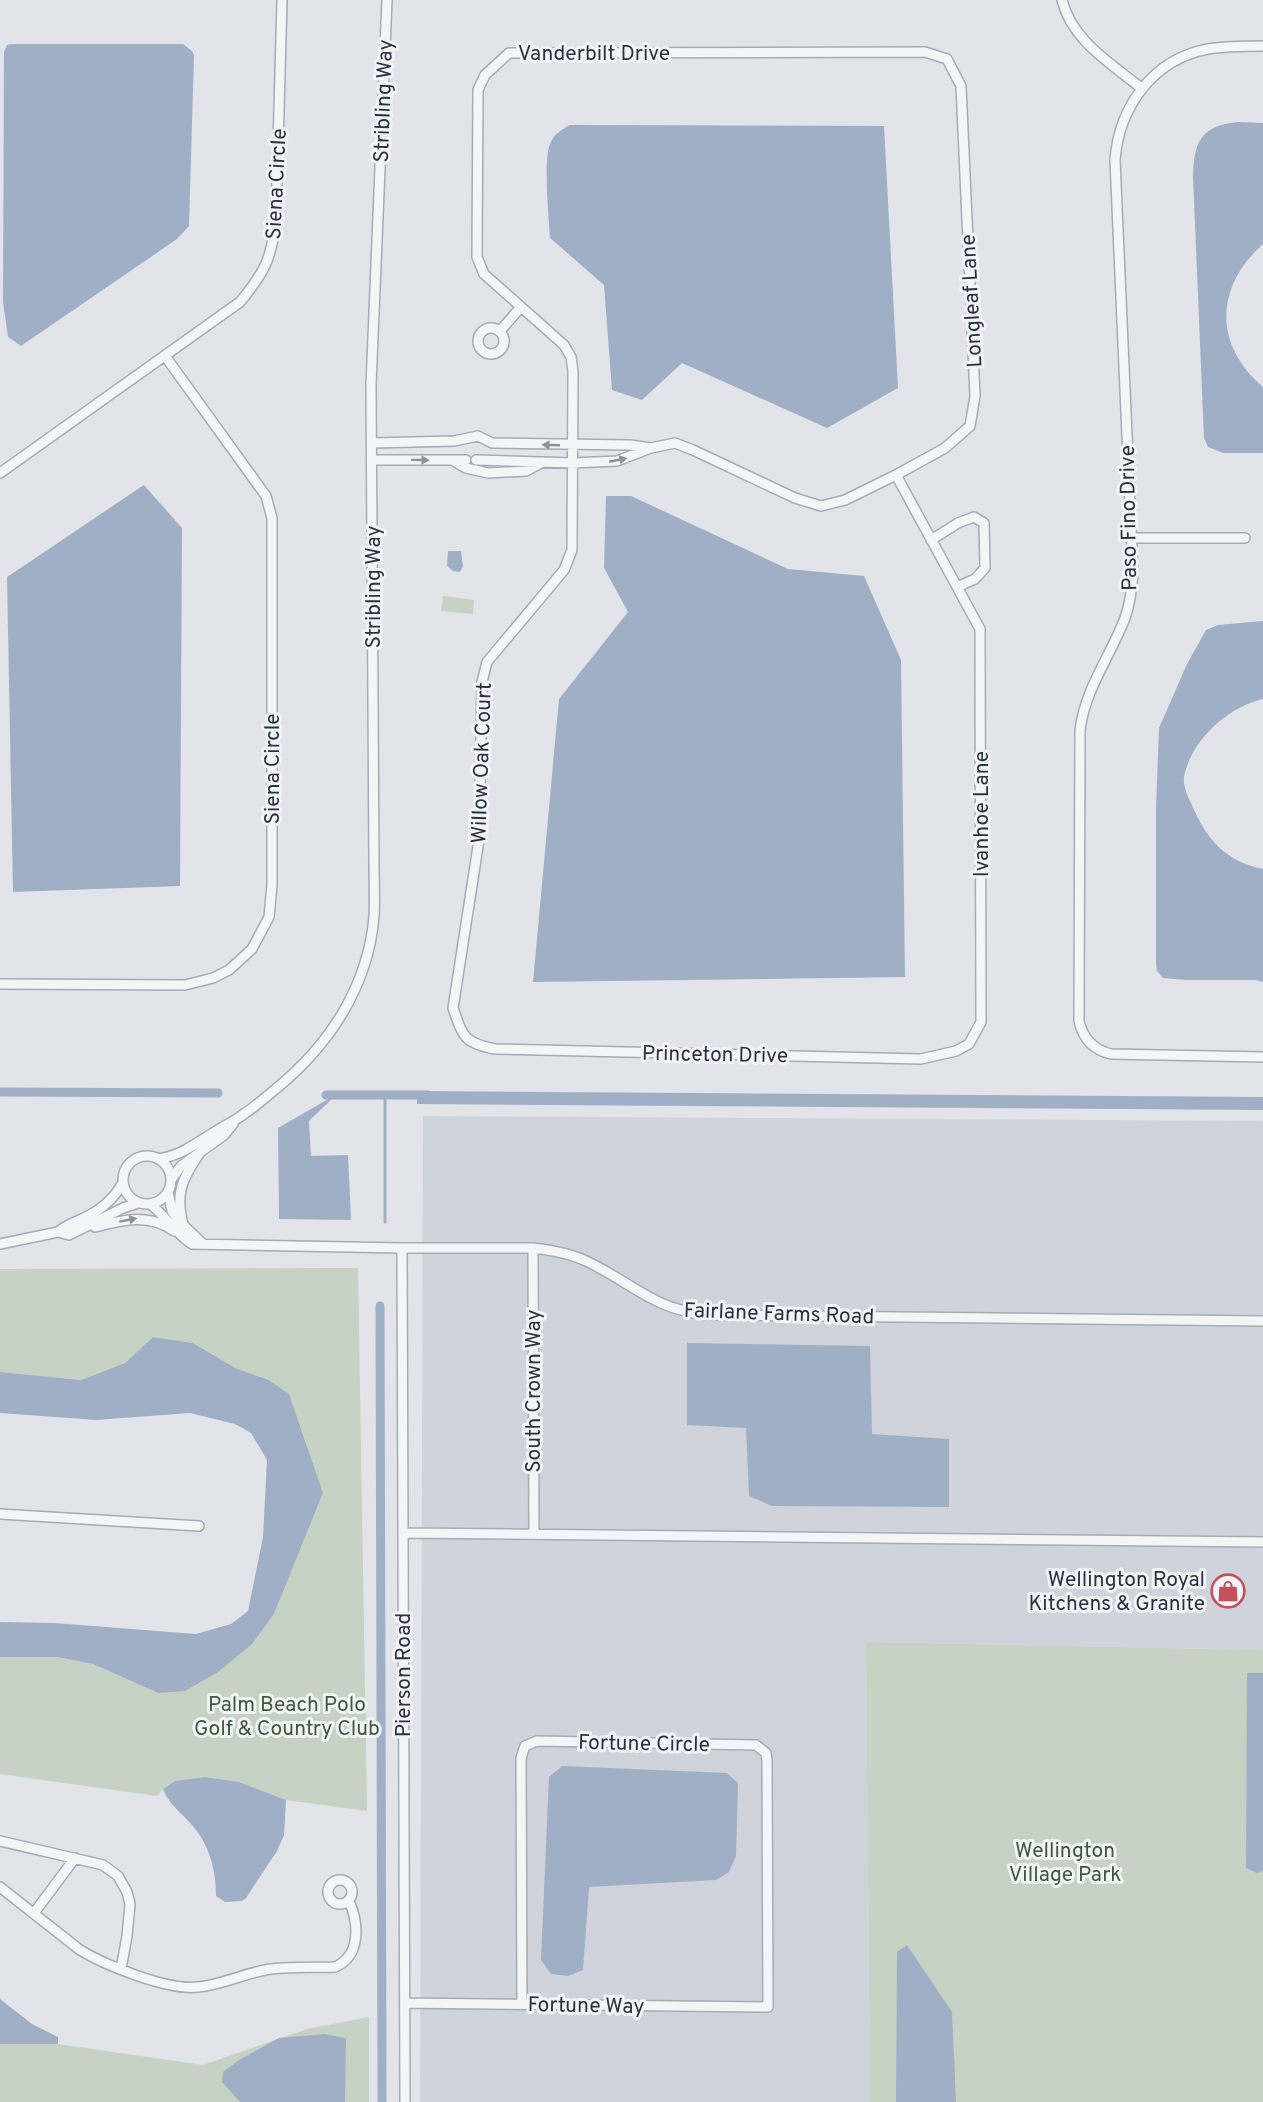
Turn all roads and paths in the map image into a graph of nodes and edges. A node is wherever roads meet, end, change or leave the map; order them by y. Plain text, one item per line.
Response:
1 (282, 0) edge
2 (387, 0) edge
3 (1062, 0) edge
4 (1263, 46) edge
5 (961, 87) joint
6 (1141, 88) junction
7 (520, 308) junction
8 (500, 331) dead end
9 (165, 356) junction
10 (488, 441) junction
11 (373, 443) junction
12 (573, 445) junction
13 (651, 448) junction
14 (373, 460) junction
15 (488, 460) junction
16 (454, 461) junction
17 (543, 462) junction
18 (573, 463) junction
19 (488, 472) junction
20 (0, 473) edge
21 (896, 475) junction
22 (1132, 538) junction
23 (1245, 538) dead end
24 (931, 540) junction
25 (957, 587) junction
26 (0, 984) edge
27 (463, 1035) joint
28 (969, 1044) joint
29 (1263, 1056) edge
30 (234, 1122) junction
31 (202, 1151) junction
32 (158, 1159) junction
33 (171, 1180) junction
34 (123, 1183) junction
35 (168, 1192) junction
36 (138, 1203) junction
37 (150, 1204) junction
38 (180, 1229) junction
39 (58, 1232) junction
40 (76, 1233) junction
41 (0, 1244) edge
42 (402, 1248) junction
43 (533, 1248) junction
44 (1263, 1321) edge
45 (0, 1514) edge
46 (199, 1526) dead end
47 (403, 1533) junction
48 (534, 1534) junction
49 (1263, 1542) edge
50 (0, 1840) edge
51 (75, 1858) junction
52 (0, 1887) edge
53 (349, 1900) dead end
54 (34, 1913) junction
55 (121, 1969) junction
56 (405, 2003) junction
57 (522, 2004) junction
58 (768, 2007) joint
59 (405, 2102) edge

1 - 9 street, Siena Circle
2 - 11 street, Stribling Way
3 - 6 street
4 - 6 street, Paso Fino Drive
5 - 7 street, Vanderbilt Drive
5 - 21 street, Longleaf Lane
6 - 22 street, Paso Fino Drive
7 - 8 street
7 - 12 street, Vanderbilt Drive
9 - 20 street, Siena Circle
9 - 26 street, Siena Circle
10 - 11 street
12 -> 10 street
10 - 15 street
11 - 14 street, Stribling Way
12 - 13 street
12 - 18 street, Willow Oak Court
18 -> 13 street
13 - 21 street, Longleaf Lane
14 -> 16 street
14 - 30 street, Stribling Way
15 - 16 street
15 - 17 street
15 - 19 street
16 - 19 street
17 - 18 street
17 - 19 street
18 - 27 street, Willow Oak Court
21 - 24 street, Ivanhoe Lane
22 - 23 street
22 - 29 street, Paso Fino Drive
24 - 25 street, Ivanhoe Lane
24 - 25 street
25 - 28 street, Ivanhoe Lane
27 - 28 street, Princeton Drive
30 - 31 street, Stribling Way
30 - 32 street, Stribling Way
31 - 33 street, Stribling Way
31 - 38 street
32 - 33 street
32 - 34 street
33 - 35 street
34 - 36 street
34 - 39 street
35 - 37 street
35 - 38 street, Fairlane Farms Road
36 - 37 street
36 - 40 street
37 - 38 street, Fairlane Farms Road
40 -> 38 street
38 - 42 street, Fairlane Farms Road
39 - 40 street
39 - 41 street
42 - 43 street, Fairlane Farms Road
42 - 47 street, Pierson Road
43 - 44 street, Fairlane Farms Road
43 - 48 street, South Crown Way
45 - 46 street
47 - 48 street
47 - 56 street, Pierson Road
48 - 49 street
50 - 51 street
51 - 54 street
51 - 55 street
52 - 54 street
53 - 55 street
54 - 55 street
56 - 57 street, Fortune Way
56 - 59 street, Pierson Road
57 - 58 street, Fortune Way
57 - 58 street, Fortune Circle

